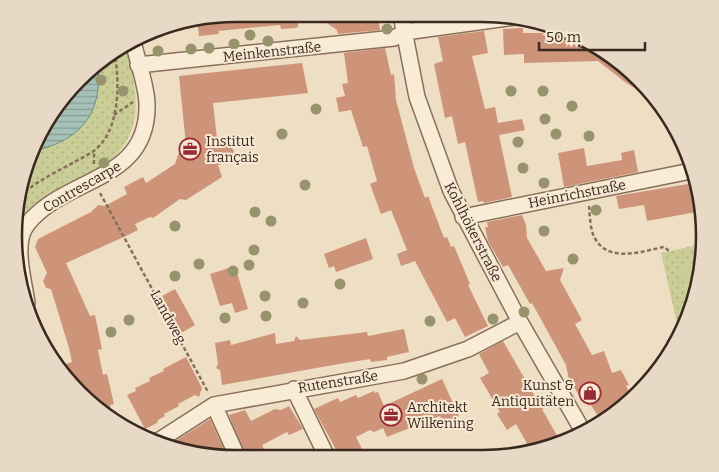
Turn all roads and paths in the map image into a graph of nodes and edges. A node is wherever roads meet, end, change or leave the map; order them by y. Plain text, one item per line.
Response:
1 (403, 22) edge
2 (478, 22) edge
3 (405, 32) junction
4 (134, 48) edge
5 (115, 60) edge
6 (138, 66) junction
7 (145, 94) junction
8 (114, 115) junction
9 (686, 172) edge
10 (93, 180) junction
11 (28, 189) edge
12 (586, 192) junction
13 (463, 216) junction
14 (22, 234) edge
15 (670, 251) dead end
16 (520, 322) junction
17 (294, 390) junction
18 (214, 405) junction
19 (580, 426) edge
20 (165, 437) edge
21 (234, 450) edge
22 (324, 450) edge

1 - 3 street, Kohlhökerstraße
2 - 3 street, Meinkenstraße
3 - 6 street, Meinkenstraße
3 - 13 street, Kohlhökerstraße
4 - 6 street, Contrescarpe
5 - 8 path
6 - 7 street, Contrescarpe
7 - 8 path
7 - 10 street, Contrescarpe
8 - 11 path
9 - 12 street, Heinrichstraße
10 - 14 street, Contrescarpe
10 - 18 path, Landweg
12 - 13 street, Heinrichstraße
12 - 15 path
13 - 16 street, Kohlhökerstraße
16 - 17 street, Rutenstraße
16 - 19 street, Kohlhökerstraße
17 - 18 street, Rutenstraße
17 - 22 street
18 - 20 street, Rutenstraße
18 - 21 street

